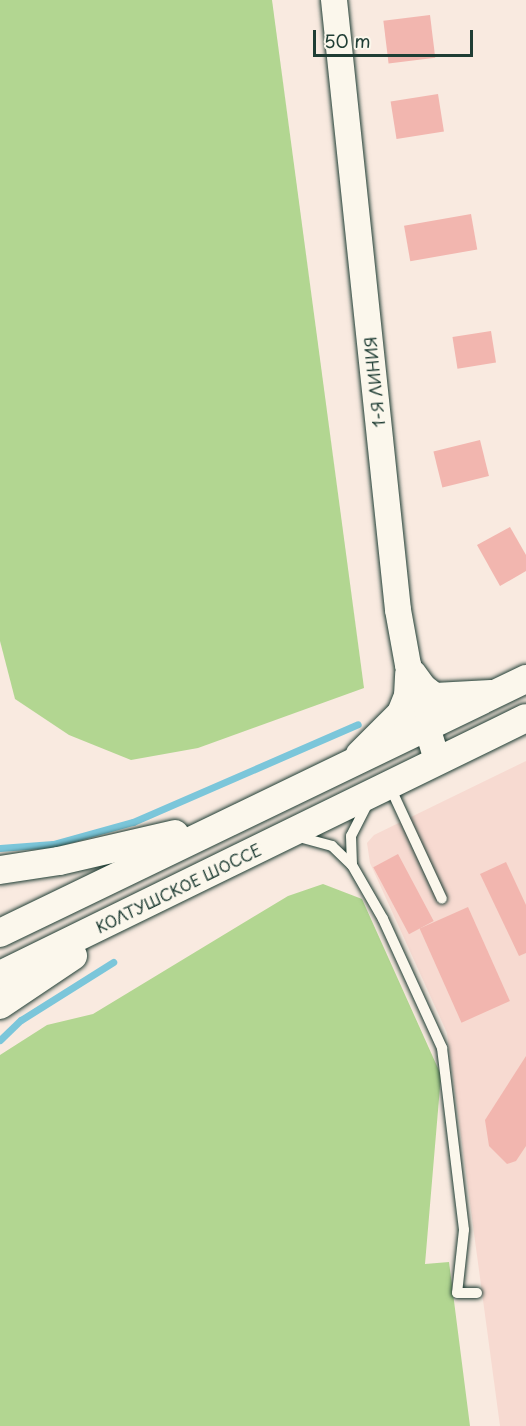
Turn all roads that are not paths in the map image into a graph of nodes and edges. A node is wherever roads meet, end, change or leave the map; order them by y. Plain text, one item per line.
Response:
1 (334, 0) edge
2 (408, 665) junction
3 (526, 679) edge
4 (500, 692) junction
5 (526, 718) edge
6 (425, 727) junction
7 (437, 760) junction
8 (343, 766) junction
9 (374, 791) junction
10 (230, 821) junction
11 (285, 834) junction
12 (352, 865) junction
13 (0, 870) edge
14 (122, 872) junction
15 (442, 899) dead end
16 (152, 902) junction
17 (0, 911) edge
18 (0, 933) edge
19 (0, 975) edge
20 (0, 991) edge
21 (0, 1005) edge
22 (477, 1293) dead end

1 - 2 street, 1-Я ЛИНИЯ
2 - 4 street
2 - 6 street, 1-Я ЛИНИЯ
2 - 8 street
3 - 4 main road
4 - 6 main road
5 - 7 main road, КОЛТУШСКОЕ ШОССЕ
6 - 7 street, 1-Я ЛИНИЯ
6 - 8 main road
7 - 9 main road, КОЛТУШСКОЕ ШОССЕ
8 - 10 main road
9 - 11 main road, КОЛТУШСКОЕ ШОССЕ
9 - 12 lane
9 - 15 lane
10 - 13 main road
10 - 14 main road
11 - 12 lane
11 - 16 main road, КОЛТУШСКОЕ ШОССЕ
12 - 22 lane
14 - 17 main road
14 - 18 main road
16 - 19 main road, КОЛТУШСКОЕ ШОССЕ
16 - 20 main road
16 - 21 main road

